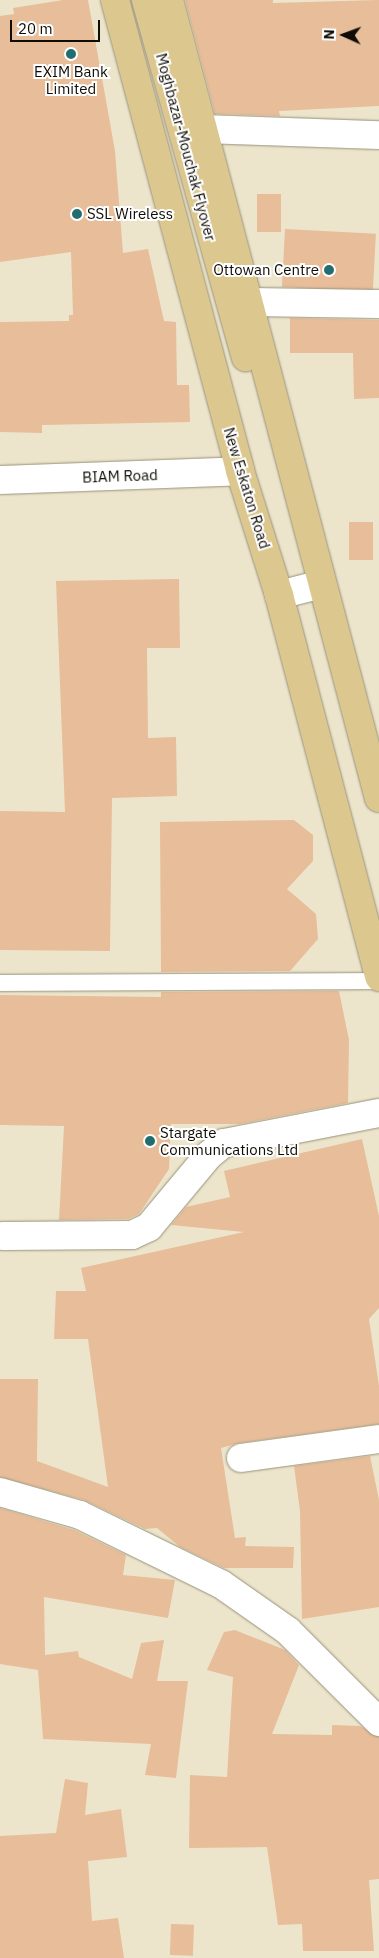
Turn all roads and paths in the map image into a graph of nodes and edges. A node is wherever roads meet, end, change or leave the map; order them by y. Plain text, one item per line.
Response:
1 (115, 0) edge
2 (146, 0) edge
3 (170, 0) edge
4 (203, 130) junction
5 (379, 135) edge
6 (250, 302) junction
7 (379, 304) edge
8 (240, 471) junction
9 (0, 480) edge
10 (303, 521) junction
11 (322, 584) junction
12 (280, 595) junction
13 (379, 798) edge
14 (372, 918) edge
15 (379, 977) edge
16 (379, 981) edge
17 (0, 983) edge
18 (379, 1113) edge
19 (3, 1236) dead end
20 (379, 1440) edge
21 (241, 1458) dead end
22 (0, 1492) edge
23 (379, 1722) edge

1 - 8 main road, New Eskaton Road
2 - 10 main road, Moghbazar-Mouchak Flyover
3 - 4 main road
4 - 5 street
4 - 6 main road
6 - 7 street
6 - 10 main road
8 - 9 street, BIAM Road
8 - 12 main road, New Eskaton Road
10 - 11 main road
11 - 12 street
11 - 13 main road
12 - 14 main road, New Eskaton Road
14 - 15 main road, New Eskaton Road
16 - 17 lane
18 - 19 street
20 - 21 street
22 - 23 street

